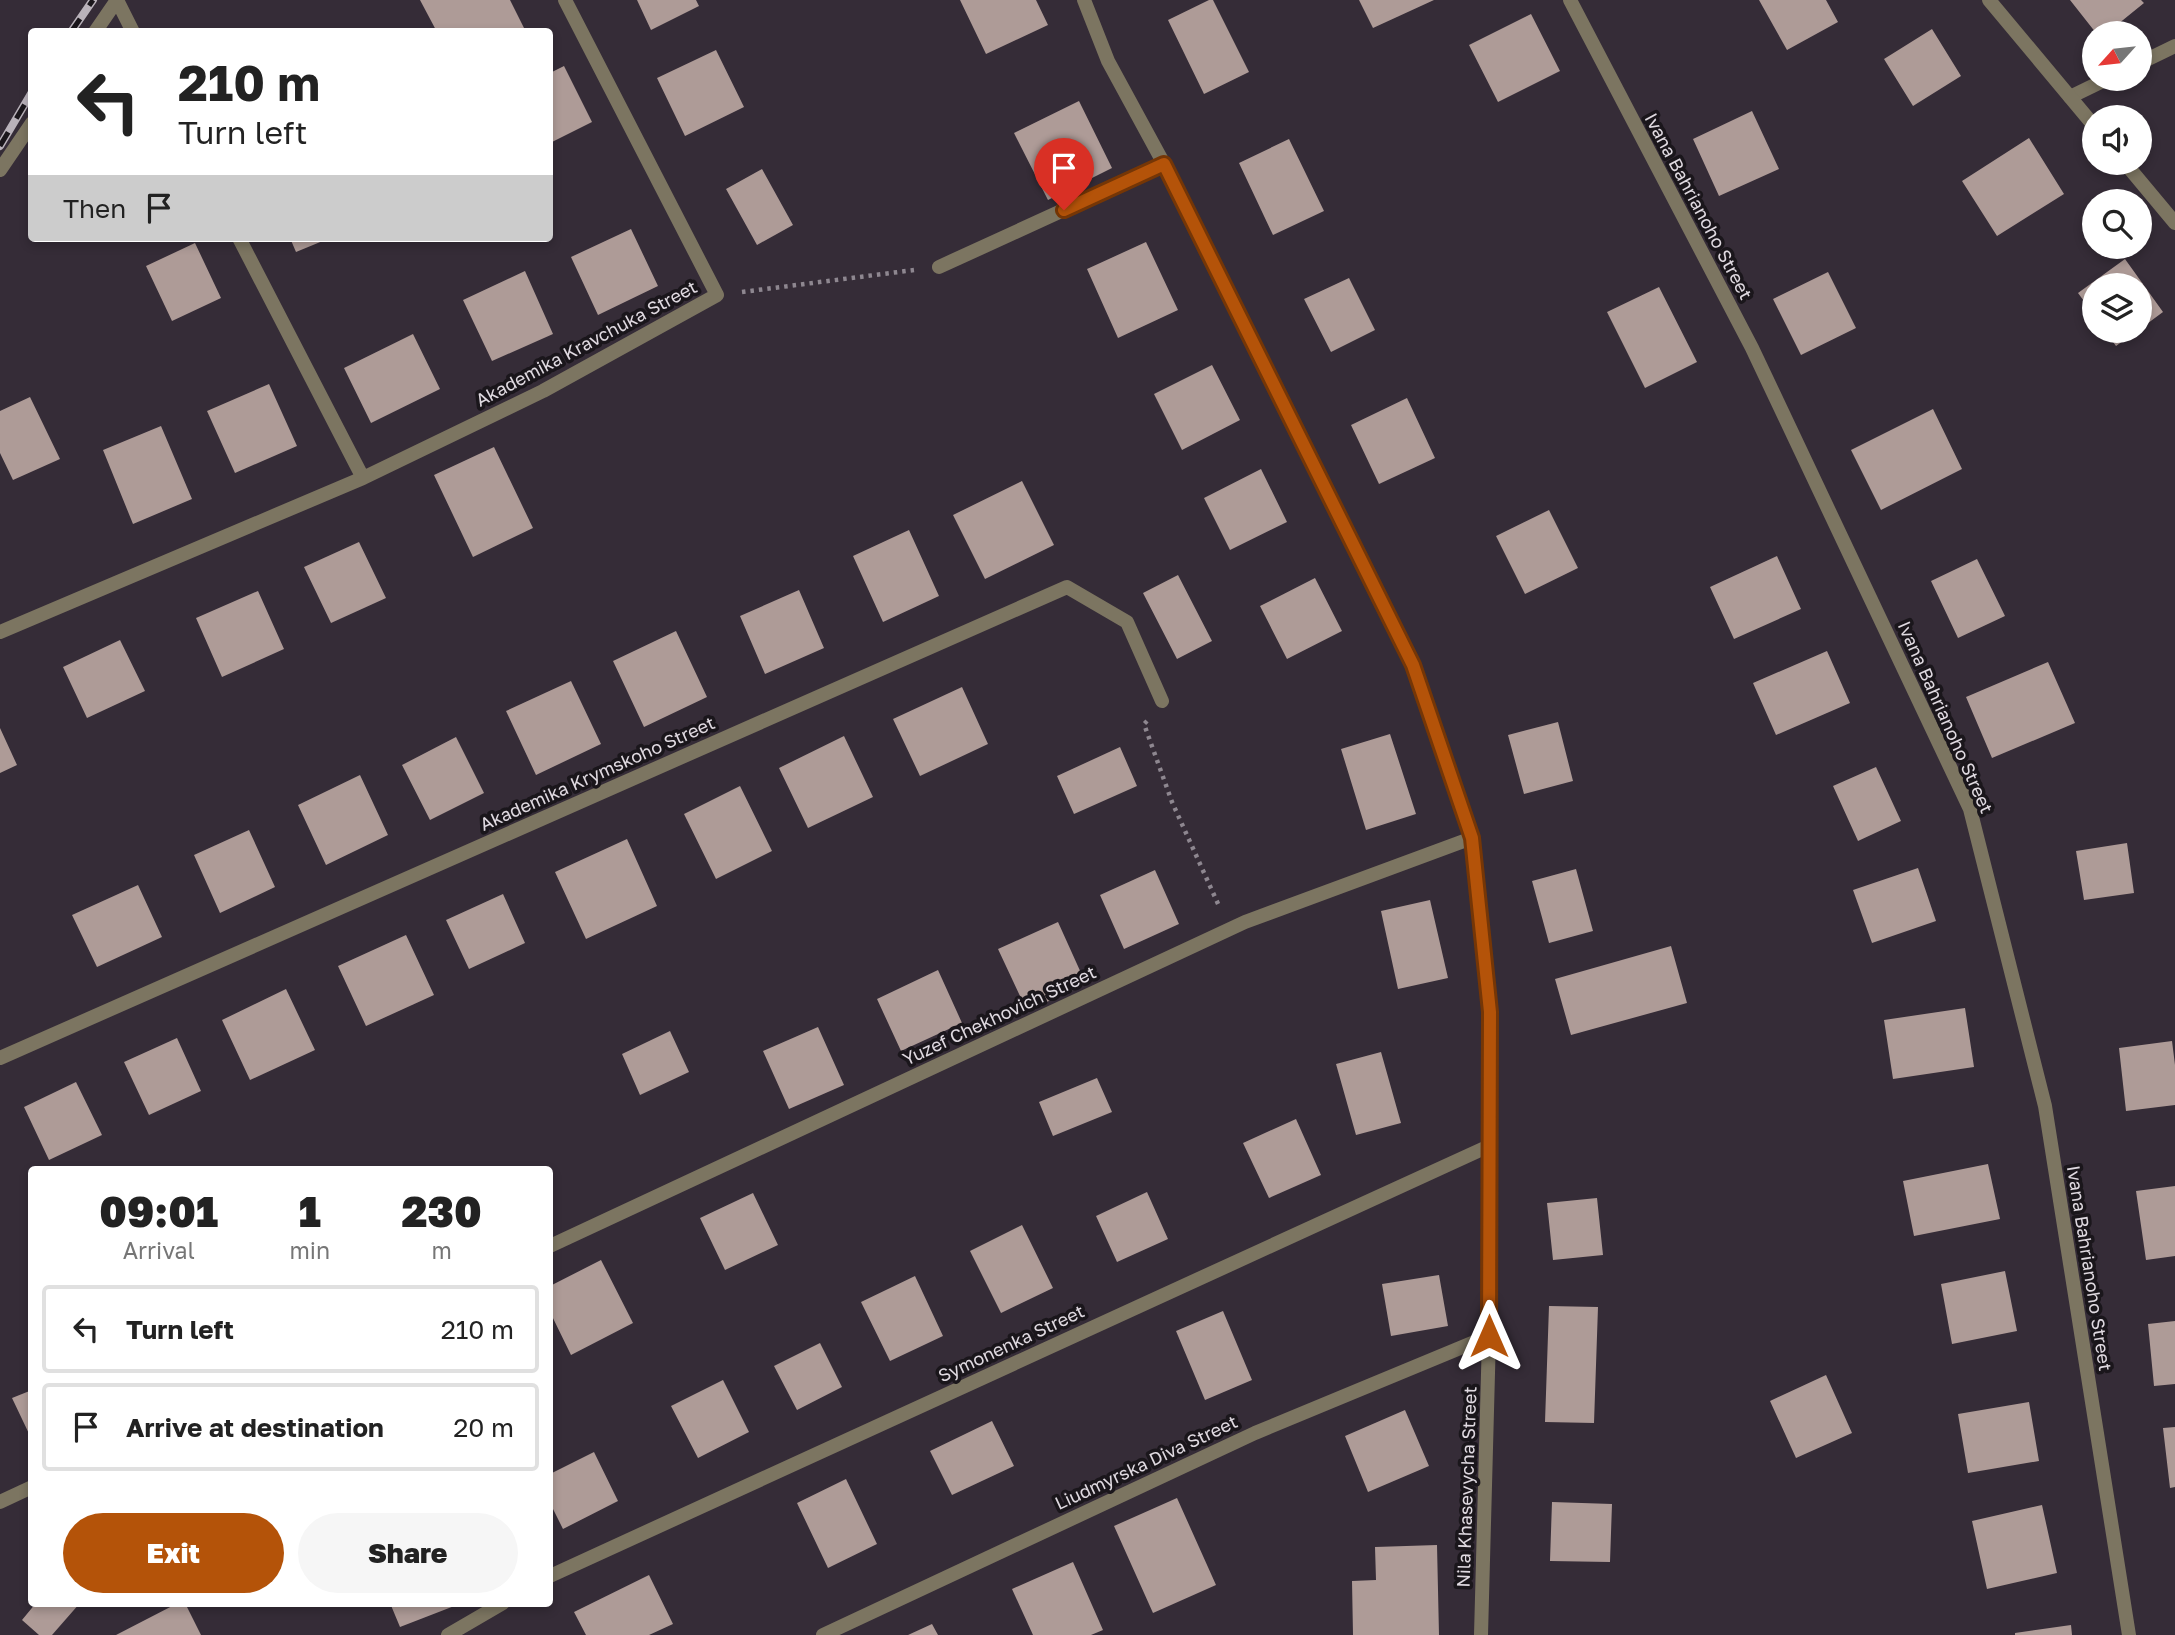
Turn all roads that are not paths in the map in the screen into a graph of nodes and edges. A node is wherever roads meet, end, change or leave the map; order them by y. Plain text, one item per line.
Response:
1 (117, 0) edge
2 (565, 0) edge
3 (1084, 0) edge
4 (1570, 0) edge
5 (1989, 0) edge
6 (98, 28) edge
7 (131, 28) edge
8 (2175, 46) edge
9 (2152, 57) edge
10 (2082, 91) edge
11 (2070, 97) junction
12 (2082, 111) edge
13 (28, 129) edge
14 (1164, 164) junction
15 (0, 170) edge
16 (2135, 175) edge
17 (2175, 223) edge
18 (241, 242) edge
19 (939, 267) road end
20 (363, 478) junction
21 (0, 632) edge
22 (1161, 701) road end
23 (1472, 838) junction
24 (0, 1058) edge
25 (1489, 1146) junction
26 (553, 1245) edge
27 (1489, 1336) junction
28 (28, 1489) edge
29 (0, 1502) edge
30 (553, 1575) edge
31 (496, 1607) edge
32 (448, 1635) edge
33 (823, 1635) edge
34 (1481, 1635) edge
35 (2129, 1635) edge

1 - 6 street
1 - 7 street
2 - 20 street, Akademika Kravchuka Street
3 - 14 street, Nila Khasevycha Street
4 - 35 street, Ivana Bahrianoho Street
5 - 11 street
8 - 9 street
10 - 11 street
11 - 12 street
13 - 15 street
14 - 19 street
14 - 23 street, Nila Khasevycha Street
16 - 17 street
18 - 20 street
20 - 21 street, Akademika Kravchuka Street
22 - 24 street, Akademika Krymskoho Street
23 - 25 street, Nila Khasevycha Street
23 - 26 street, Yuzef Chekhovich Street
25 - 27 street, Nila Khasevycha Street
25 - 30 street, Symonenka Street
27 - 33 street, Liudmyrska Diva Street
27 - 34 street, Nila Khasevycha Street
28 - 29 street
31 - 32 street

